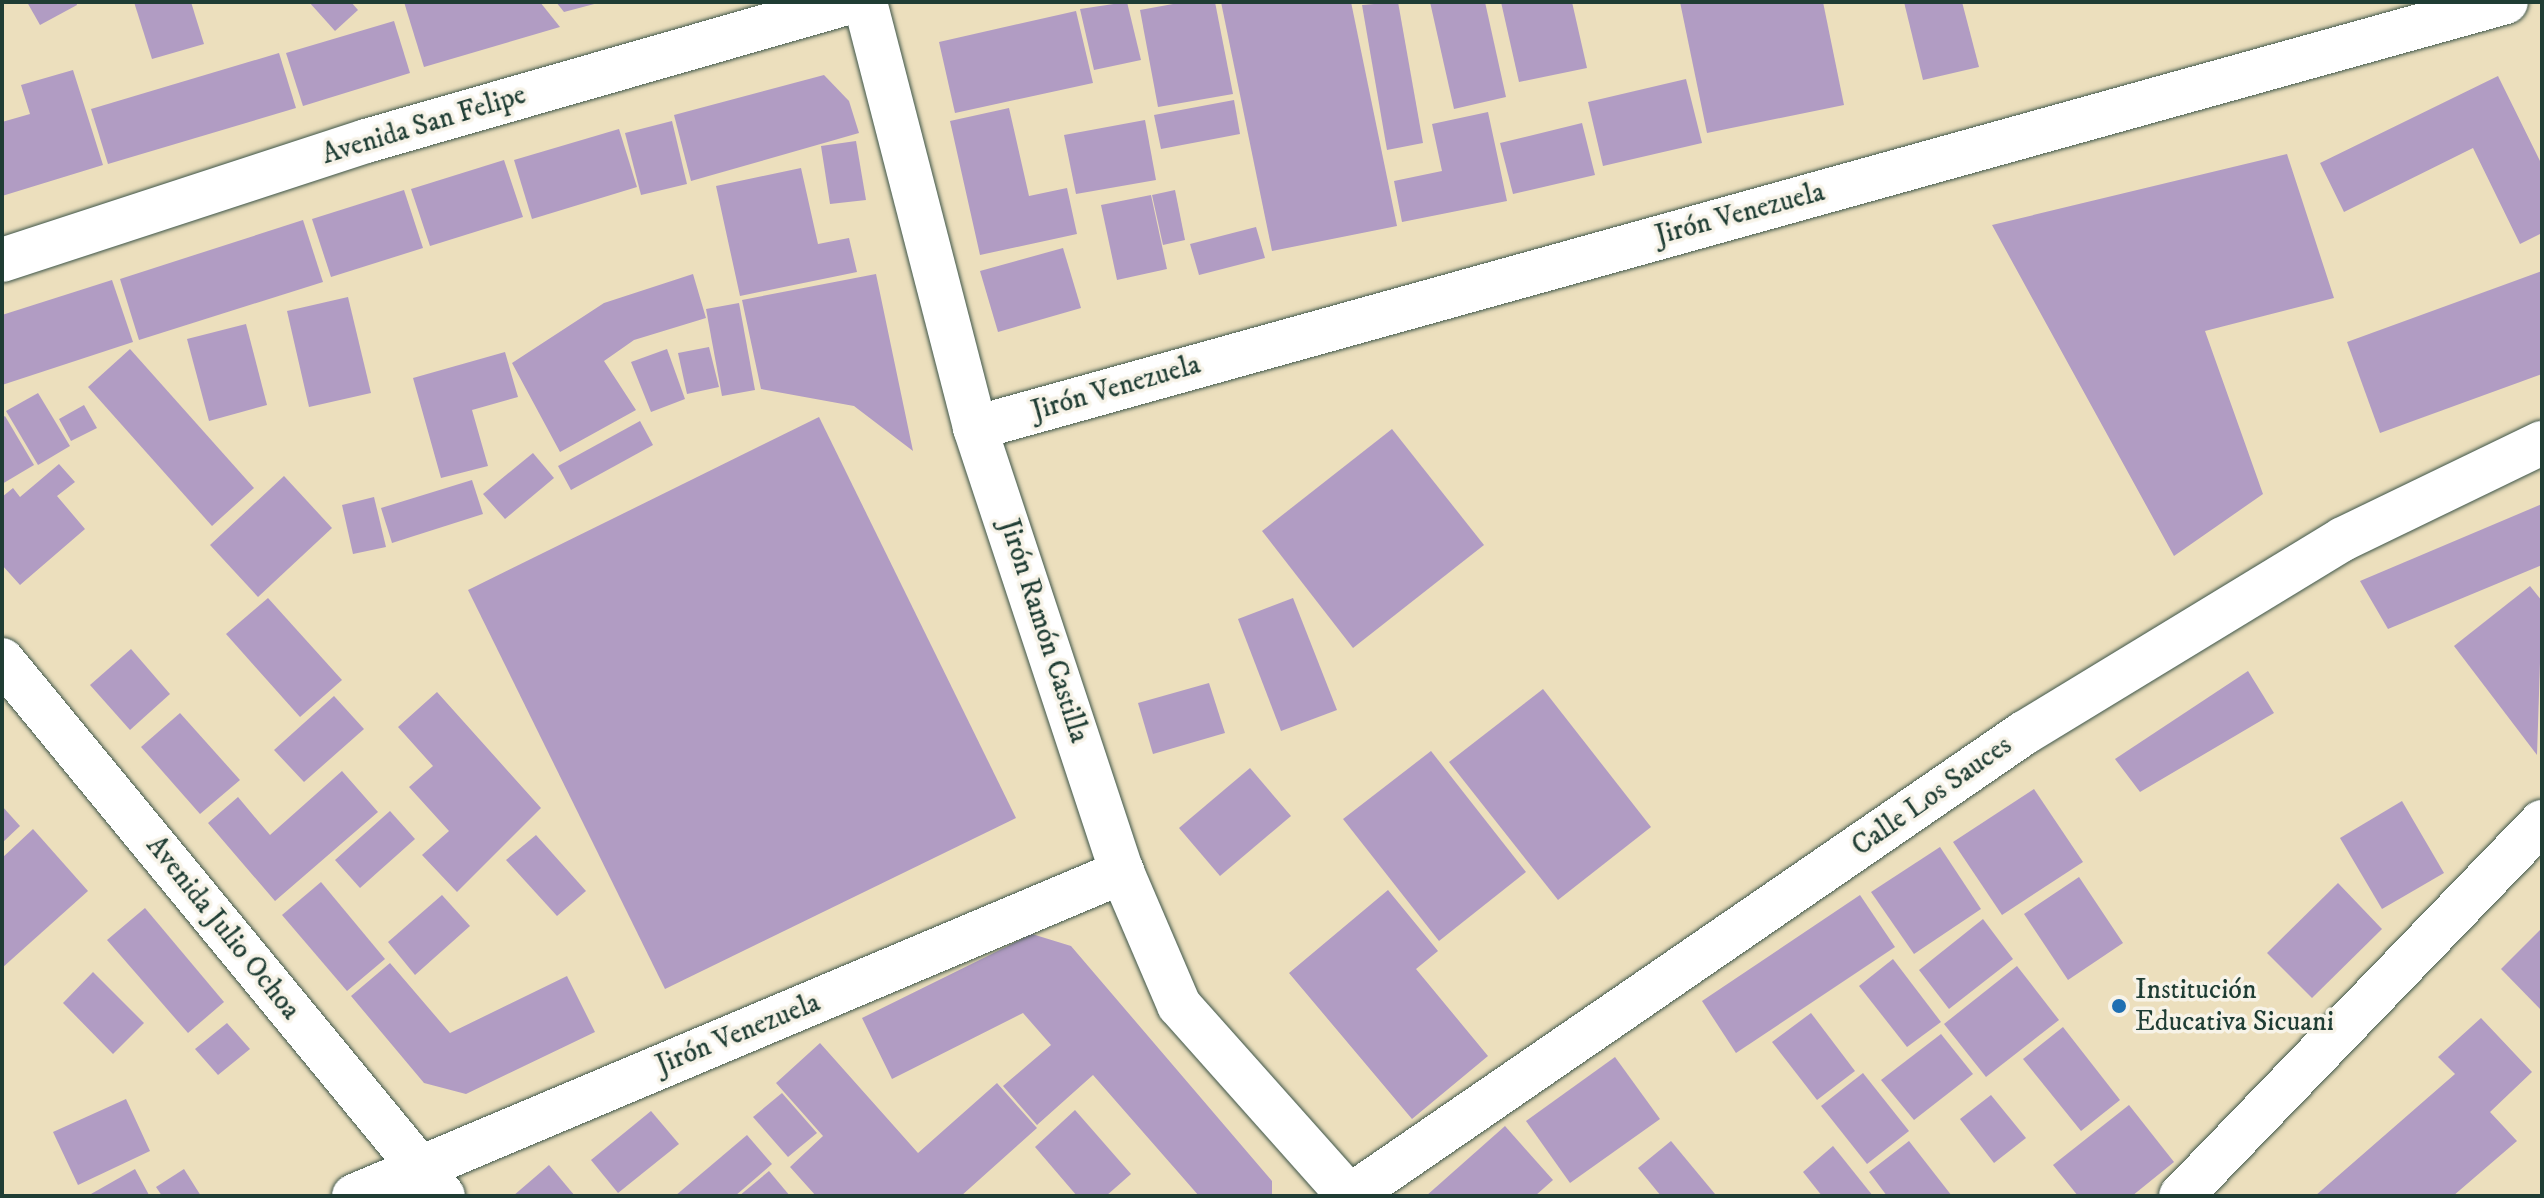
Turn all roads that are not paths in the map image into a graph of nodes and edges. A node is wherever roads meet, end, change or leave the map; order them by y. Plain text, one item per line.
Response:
1 (850, 2) edge
2 (865, 2) edge
3 (2506, 2) edge
4 (2, 260) edge
5 (975, 428) junction
6 (2542, 443) edge
7 (2, 660) edge
8 (2542, 822) edge
9 (1122, 872) junction
10 (430, 1181) edge
11 (354, 1196) edge
12 (1350, 1196) edge
13 (2181, 1196) edge

1 - 4 street, Avenida San Felipe
2 - 5 street, Jirón Ramón Castilla
3 - 5 street, Jirón Venezuela
5 - 9 street, Jirón Ramón Castilla
6 - 12 street, Calle Los Sauces
7 - 10 street, Avenida Julio Ochoa
8 - 13 street
9 - 10 street, Jirón Venezuela
9 - 12 street, Jirón Ramón Castilla
10 - 11 street, Jirón Venezuela

